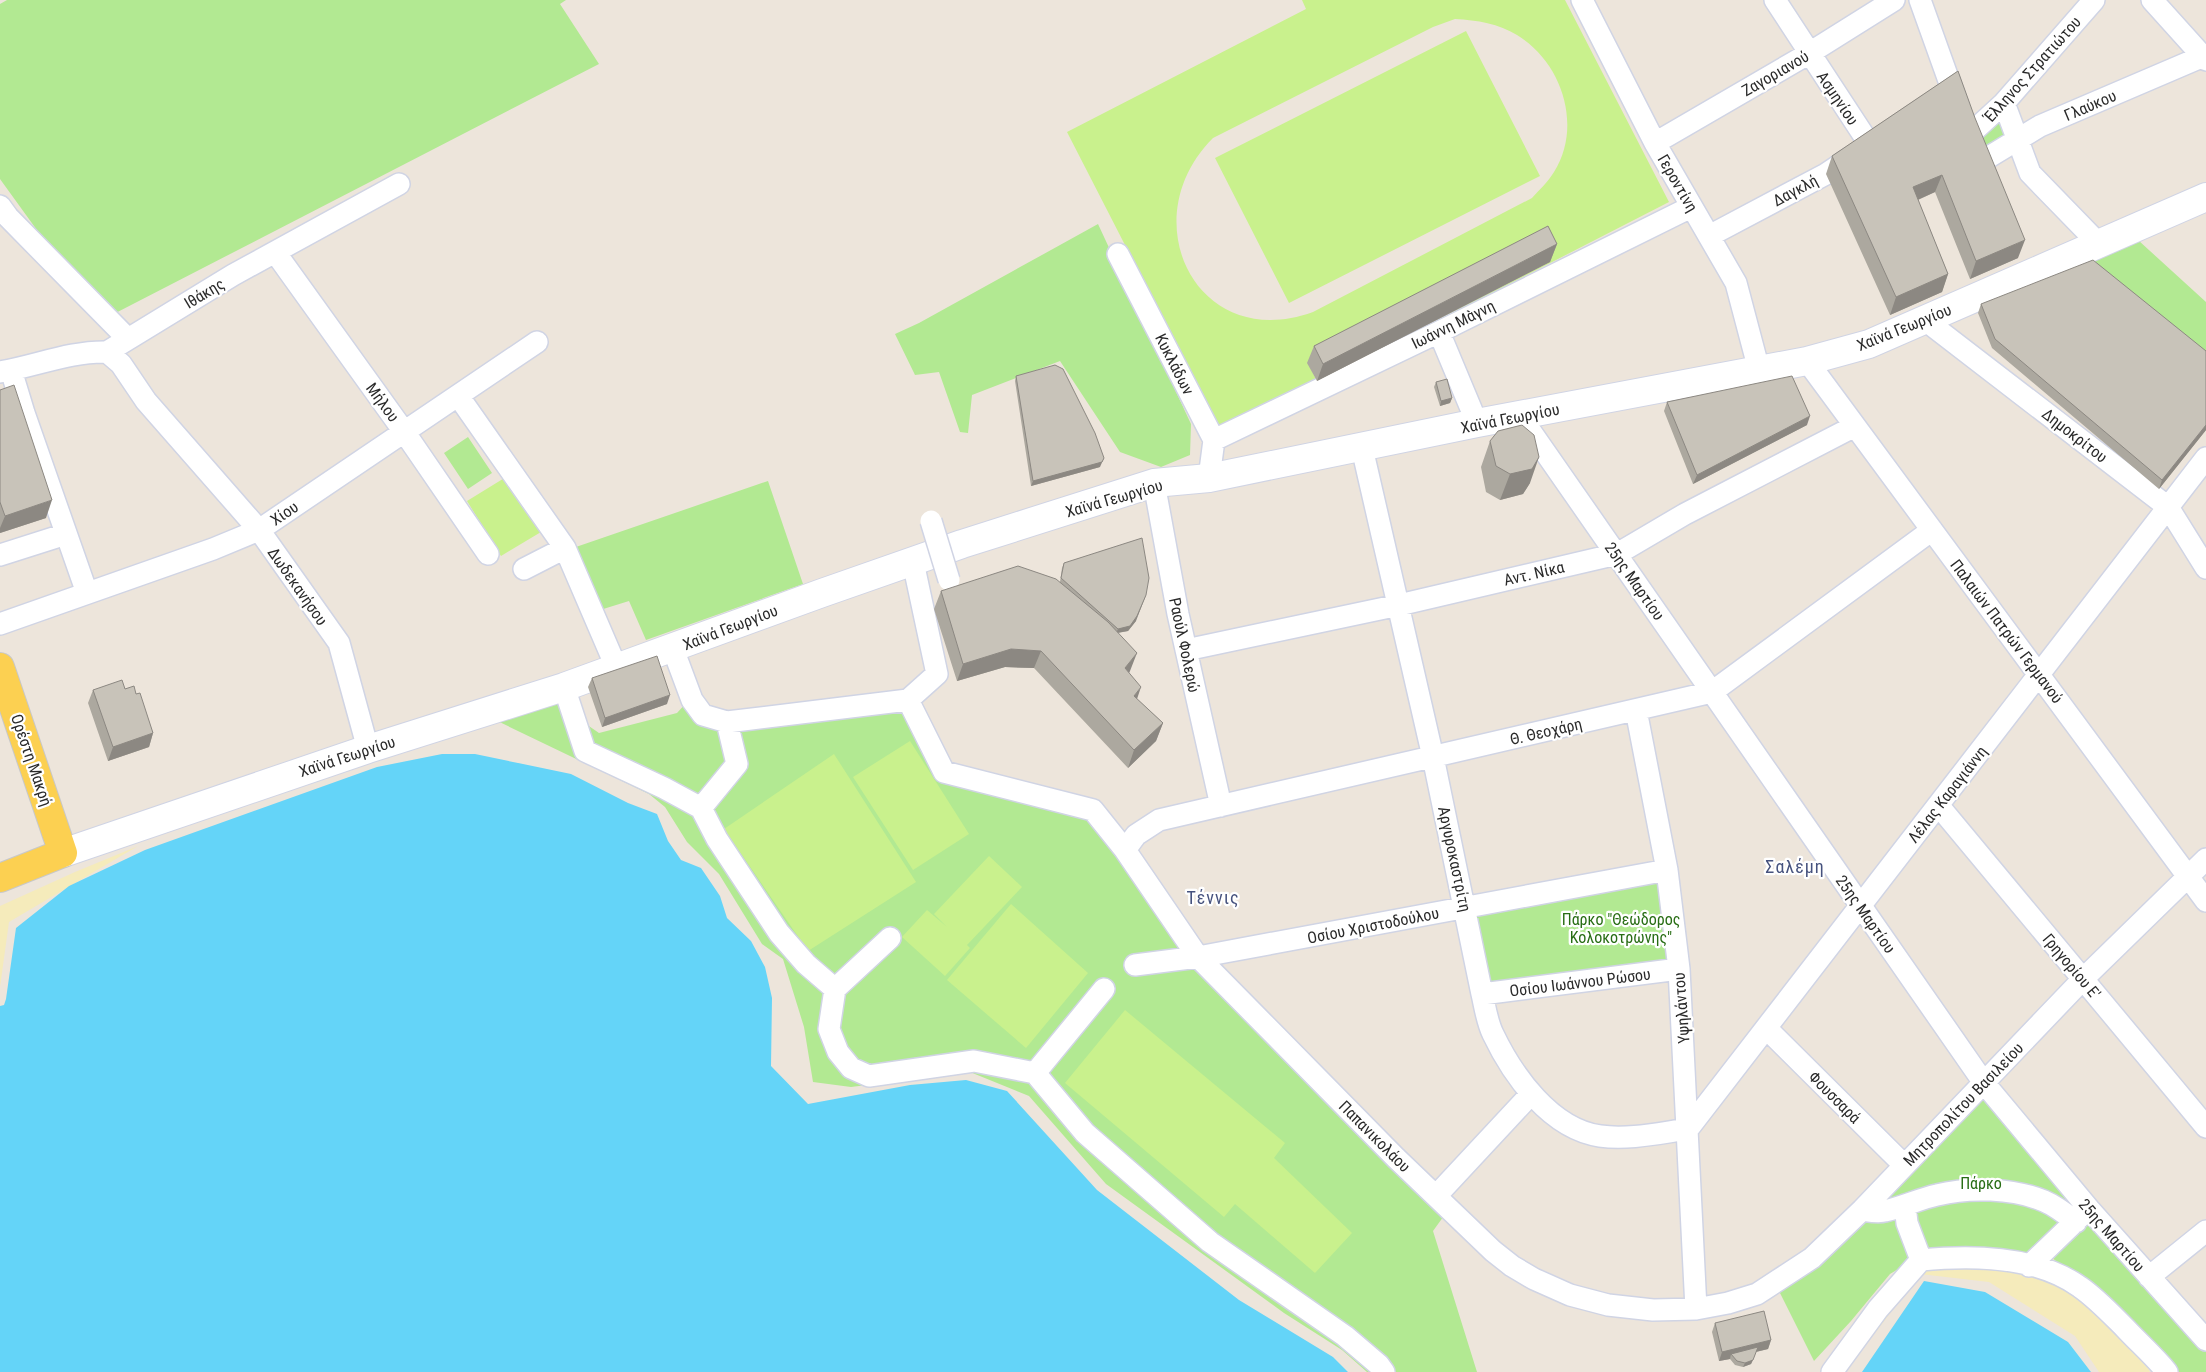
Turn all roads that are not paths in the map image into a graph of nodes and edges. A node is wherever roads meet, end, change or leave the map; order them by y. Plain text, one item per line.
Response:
1 (1582, 0) edge
2 (1775, 0) edge
3 (1894, 0) edge
4 (1920, 0) edge
5 (2094, 0) edge
6 (2152, 0) edge
7 (1808, 54) junction
8 (2205, 57) edge
9 (2004, 103) junction
10 (1968, 136) junction
11 (1878, 139) joint
12 (2018, 141) junction
13 (1655, 143) junction
14 (399, 184) dead end
15 (2206, 196) edge
16 (0, 206) edge
17 (1691, 206) junction
18 (1709, 236) junction
19 (2098, 243) junction
20 (275, 252) junction
21 (1118, 254) dead end
22 (1924, 320) junction
23 (1440, 332) junction
24 (128, 339) junction
25 (537, 342) dead end
26 (107, 352) junction
27 (1807, 361) junction
28 (1759, 370) junction
29 (6, 371) edge
30 (459, 397) junction
31 (1520, 416) junction
32 (1478, 423) junction
33 (1855, 426) junction
34 (405, 433) junction
35 (1214, 440) junction
36 (1362, 448) junction
37 (2206, 458) edge
38 (1208, 478) junction
39 (1154, 483) junction
40 (2168, 508) junction
41 (931, 521) dead end
42 (259, 530) junction
43 (1932, 530) junction
44 (66, 534) junction
45 (565, 548) junction
46 (488, 554) dead end
47 (1616, 554) junction
48 (0, 555) edge
49 (914, 562) junction
50 (2206, 568) edge
51 (524, 569) dead end
52 (961, 586) edge
53 (87, 593) junction
54 (1399, 605) junction
55 (0, 624) edge
56 (673, 649) junction
57 (1186, 650) junction
58 (0, 667) edge
59 (617, 669) junction
60 (2039, 674) junction
61 (564, 688) junction
62 (1712, 692) junction
63 (908, 700) junction
64 (1636, 710) junction
65 (727, 722) junction
66 (368, 749) junction
67 (1433, 757) junction
68 (1938, 805) junction
69 (1221, 806) junction
70 (700, 808) junction
71 (1125, 850) junction
72 (63, 853) junction
73 (2206, 859) edge
74 (1666, 870) junction
75 (2189, 877) junction
76 (0, 878) edge
77 (2206, 900) edge
78 (1861, 906) junction
79 (1465, 908) junction
80 (890, 938) dead end
81 (1198, 957) junction
82 (1135, 965) dead end
83 (1679, 969) junction
84 (2083, 979) junction
85 (1104, 989) dead end
86 (836, 990) junction
87 (1482, 994) junction
88 (1766, 1028) junction
89 (1035, 1073) junction
90 (1984, 1083) junction
91 (1531, 1094) junction
92 (2206, 1127) edge
93 (1688, 1129) junction
94 (1904, 1165) junction
95 (1436, 1196) junction
96 (1906, 1205) junction
97 (1862, 1210) junction
98 (2082, 1215) junction
99 (2206, 1231) edge
100 (1921, 1260) junction
101 (2029, 1266) junction
102 (2149, 1276) junction
103 (1696, 1309) junction
104 (2206, 1340) edge
105 (1384, 1372) edge
106 (1832, 1372) edge
107 (2167, 1372) edge

1 - 13 street, Γεροντίνη
2 - 7 street, Ασμηνίου
3 - 7 street, Ζαγοριανού
4 - 10 street
5 - 9 street, Έλληνος Στρατιώτου
6 - 8 street
7 - 11 street, Ασμηνίου
7 - 13 street, Ζαγοριανού
8 - 12 street, Γλαύκου
9 - 10 street, Έλληνος Στρατιώτου
9 - 12 street
10 - 12 street, Γλαύκου
11 - 18 street, Δαγκλή
12 - 19 street
13 - 17 street, Γεροντίνη
14 - 20 street, Ιθάκης
15 - 19 main road, Χαϊνά Γεωργίου
16 - 24 street
17 - 18 street, Γεροντίνη
17 - 23 street, Ιωάννη Μὰγνη
18 - 28 street, Γεροντίνη
19 - 22 main road, Χαϊνά Γεωργίου
20 - 24 street, Ιθάκης
20 - 34 street, Μήλου
21 - 35 street, Κυκλάδων
22 - 27 main road, Χαϊνά Γεωργίου
22 - 40 street, Δημοκρίτου
23 - 32 street
23 - 35 street, Ιωάννη Μὰγνη
24 - 26 street, Ιθάκης
25 - 30 street, Χίου
26 - 29 street, Ιθάκης
26 - 42 street, Δωδεκανήσου
27 - 28 main road, Χαϊνά Γεωργίου
27 - 33 street, Παλαιών Πατρών Γερμανού
28 - 31 main road, Χαϊνά Γεωργίου
29 - 44 street
30 - 34 street, Χίου
30 - 45 street
31 - 32 main road, Χαϊνά Γεωργίου
31 - 47 street, 25ης Μαρτίου
32 - 36 main road, Χαϊνά Γεωργίου
33 - 43 street, Παλαιών Πατρών Γερμανού
33 - 47 street, Αντ. Νίκα
34 - 42 street, Χίου
34 - 46 street, Μήλου
35 - 38 street
36 - 38 main road, Χαϊνά Γεωργίου
36 - 54 street, Αργυροκαστρίτη
37 - 40 street, Λέλας Καραγιάννη
38 - 39 main road, Χαϊνά Γεωργίου
39 - 49 main road, Χαϊνά Γεωργίου
39 - 57 street, Ραούλ Φολερώ
40 - 50 street, Δημοκρίτου
40 - 60 street, Λέλας Καραγιάννη
41 - 52 street, bridge
42 - 53 street, Χίου
42 - 66 street, Δωδεκανήσου
43 - 60 street, Παλαιών Πατρών Γερμανού
43 - 62 street, Θ. Θεοχάρη
44 - 48 street
44 - 53 street
45 - 51 street
45 - 59 street
47 - 54 street, Αντ. Νίκα
47 - 62 street, 25ης Μαρτίου
49 - 56 main road, Χαϊνά Γεωργίου
49 - 63 street
53 - 55 street, Χίου
54 - 57 street, Αντ. Νίκα
54 - 67 street, Αργυροκαστρίτη
56 - 59 main road, Χαϊνά Γεωργίου
56 - 65 street
57 - 69 street, Ραούλ Φολερώ
58 - 72 main road, Ορέστη Μακρή
59 - 61 main road, Χαϊνά Γεωργίου
60 - 68 street, Λέλας Καραγιάννη
60 - 75 street, Παλαιών Πατρών Γερμανού
61 - 66 main road, Χαϊνά Γεωργίου
61 - 70 street
62 - 64 street, Θ. Θεοχάρη
62 - 78 street, 25ης Μαρτίου
63 - 65 street
63 - 71 street, Παπανικολάου
64 - 67 street, Θ. Θεοχάρη
64 - 74 street, Υψηλάντου
65 - 70 street
66 - 72 main road, Χαϊνά Γεωργίου
67 - 69 street, Θ. Θεοχάρη
67 - 79 street, Αργυροκαστρίτη
68 - 78 street, Λέλας Καραγιάννη
68 - 84 street, Γρηγορίου Ε'
69 - 71 street, Θ. Θεοχάρη
70 - 86 street
71 - 81 street, Παπανικολάου
72 - 76 main road
73 - 75 street, Μητροπολίτου Βασιλείου
74 - 79 street, Οσίου Χριστοδούλου
74 - 83 street, Υψηλάντου
75 - 77 street, Παλαιών Πατρών Γερμανού
75 - 84 street, Μητροπολίτου Βασιλείου
78 - 88 street, Λέλας Καραγιάννη
78 - 90 street, 25ης Μαρτίου
79 - 81 street, Οσίου Χριστοδούλου
79 - 87 street, Αργυροκαστρίτη
80 - 86 street
81 - 82 street, Οσίου Χριστοδούλου
81 - 95 street, Παπανικολάου
83 - 87 street, Οσίου Ιωάννου Ρώσου
83 - 93 street, Υψηλάντου
84 - 90 street, Μητροπολίτου Βασιλείου
84 - 92 street, Γρηγορίου Ε'
85 - 89 street
86 - 89 street
87 - 91 street, Αργυροκαστρίτη
88 - 93 street, Λέλας Καραγιάννη
88 - 94 street, Φουσσαρά
89 - 105 street
90 - 94 street, Μητροπολίτου Βασιλείου
90 - 98 street, 25ης Μαρτίου
91 - 93 street, Αργυροκαστρίτη
91 - 95 street
93 - 103 street, Υψηλάντου
94 - 97 street, Μητροπολίτου Βασιλείου
95 - 103 street, Παπανικολάου
96 - 97 street
96 - 98 street
96 - 100 street
97 - 103 street, Μητροπολίτου Βασιλείου
98 - 101 street
98 - 102 street, 25ης Μαρτίου
99 - 102 street
100 - 101 street
100 - 106 street
101 - 107 street
102 - 104 street, 25ης Μαρτίου

